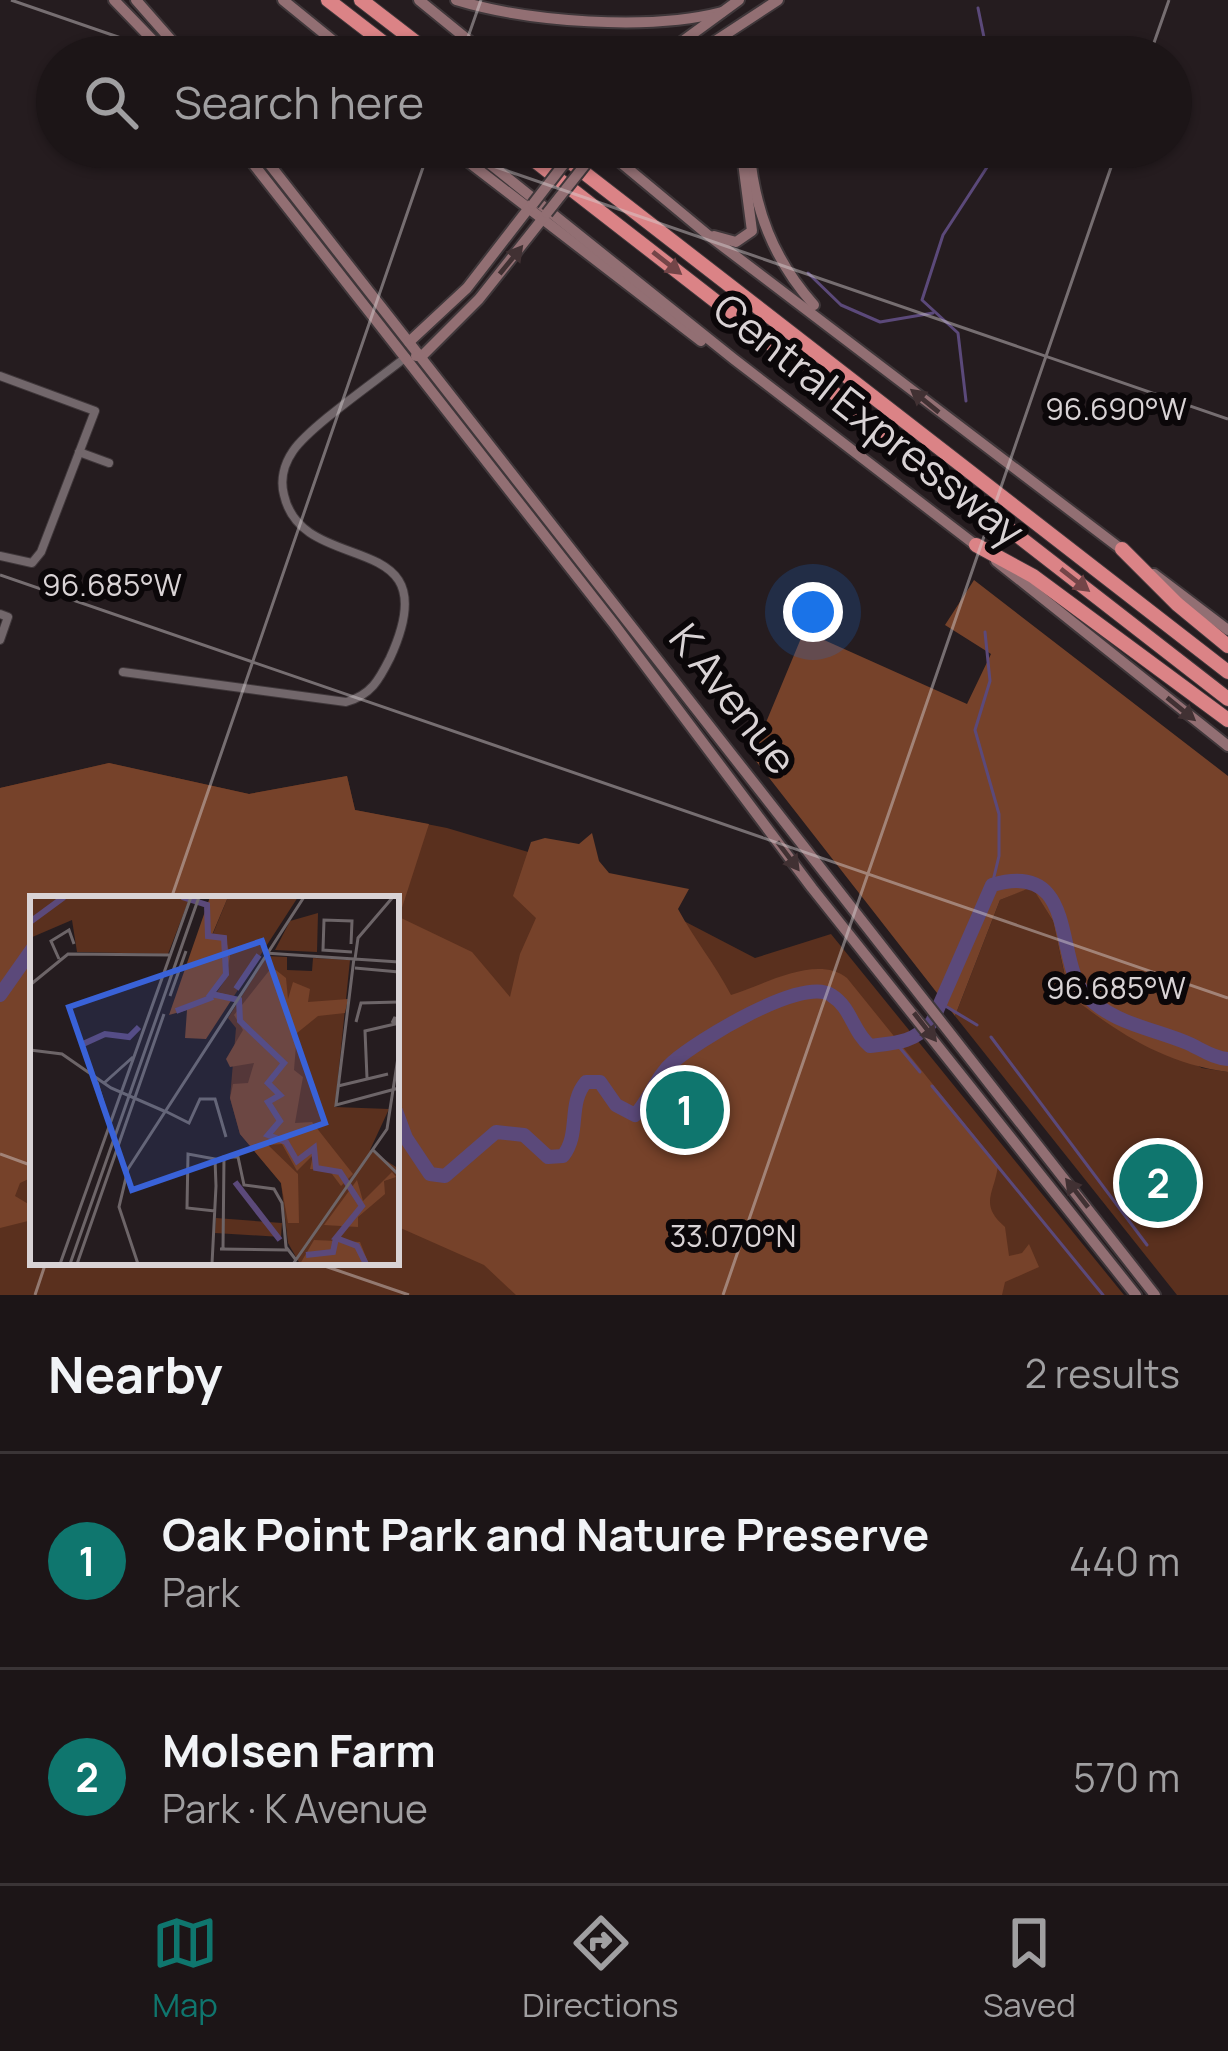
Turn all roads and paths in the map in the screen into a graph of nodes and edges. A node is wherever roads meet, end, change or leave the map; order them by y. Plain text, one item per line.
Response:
1 (114, 0) edge
2 (136, 0) edge
3 (283, 0) edge
4 (328, 0) edge
5 (361, 0) edge
6 (419, 0) edge
7 (456, 0) edge
8 (739, 0) edge
9 (778, 0) edge
10 (722, 12) junction
11 (689, 33) junction
12 (149, 36) edge
13 (168, 36) edge
14 (325, 36) edge
15 (375, 36) edge
16 (408, 36) edge
17 (463, 36) edge
18 (686, 36) edge
19 (690, 36) edge
20 (726, 36) edge
21 (263, 168) edge
22 (266, 168) edge
23 (478, 168) edge
24 (495, 168) edge
25 (544, 168) edge
26 (561, 168) edge
27 (578, 168) edge
28 (584, 168) edge
29 (627, 168) edge
30 (747, 168) edge
31 (750, 168) edge
32 (268, 173) junction
33 (531, 206) junction
34 (545, 216) junction
35 (708, 235) junction
36 (336, 258) junction
37 (467, 288) junction
38 (479, 299) junction
39 (832, 326) junction
40 (410, 340) junction
41 (422, 356) junction
42 (406, 357) junction
43 (2, 377) edge
44 (764, 382) junction
45 (0, 390) edge
46 (79, 452) junction
47 (109, 463) dead end
48 (976, 545) junction
49 (1122, 549) junction
50 (0, 556) edge
51 (595, 591) junction
52 (4, 615) edge
53 (1228, 630) edge
54 (0, 640) edge
55 (1228, 646) edge
56 (123, 672) dead end
57 (1228, 672) edge
58 (678, 685) junction
59 (666, 696) junction
60 (1228, 699) edge
61 (1228, 720) edge
62 (1228, 746) edge
63 (773, 803) junction
64 (757, 816) junction
65 (1152, 1290) edge
66 (1136, 1295) edge

1 - 12 main road
2 - 13 main road
3 - 14 main road
4 - 15 highway
5 - 16 highway
6 - 17 main road
7 - 10 main road
8 - 10 main road
9 - 20 main road
10 - 11 main road
11 - 18 main road
11 - 19 main road
21 - 32 main road, K Avenue
22 - 32 main road, K Avenue
23 - 33 main road
24 - 44 main road, Central Expressway
25 -> 60 highway, Central Expressway
26 - 33 main road, bridge
27 - 57 highway, Central Expressway
28 - 34 main road, bridge
29 - 35 main road, Central Expressway
30 - 35 main road
31 - 39 main road
32 - 36 main road, K Avenue
33 - 34 main road
33 - 37 main road
38 -> 34 main road
34 - 44 main road
35 - 39 main road, Central Expressway
36 - 40 main road, K Avenue
36 - 42 main road, K Avenue
37 - 38 main road
37 - 40 main road
38 - 41 main road
49 -> 39 main road, Central Expressway
40 - 41 main road, K Avenue
40 - 42 main road
41 - 42 main road
41 - 51 main road, K Avenue
42 - 51 main road, K Avenue
42 - 56 street
43 - 45 street
43 - 46 street
44 - 48 main road, Central Expressway
46 - 47 street
46 - 50 street
48 - 61 highway
48 -> 62 main road, Central Expressway
49 - 53 main road, Central Expressway
49 - 55 highway
51 - 58 main road, K Avenue
51 - 59 main road, K Avenue
52 - 54 street
58 - 59 main road
58 - 63 main road, K Avenue
59 - 64 main road, K Avenue
63 - 64 main road
65 -> 63 main road, K Avenue
64 -> 66 main road, K Avenue
65 - 66 main road

